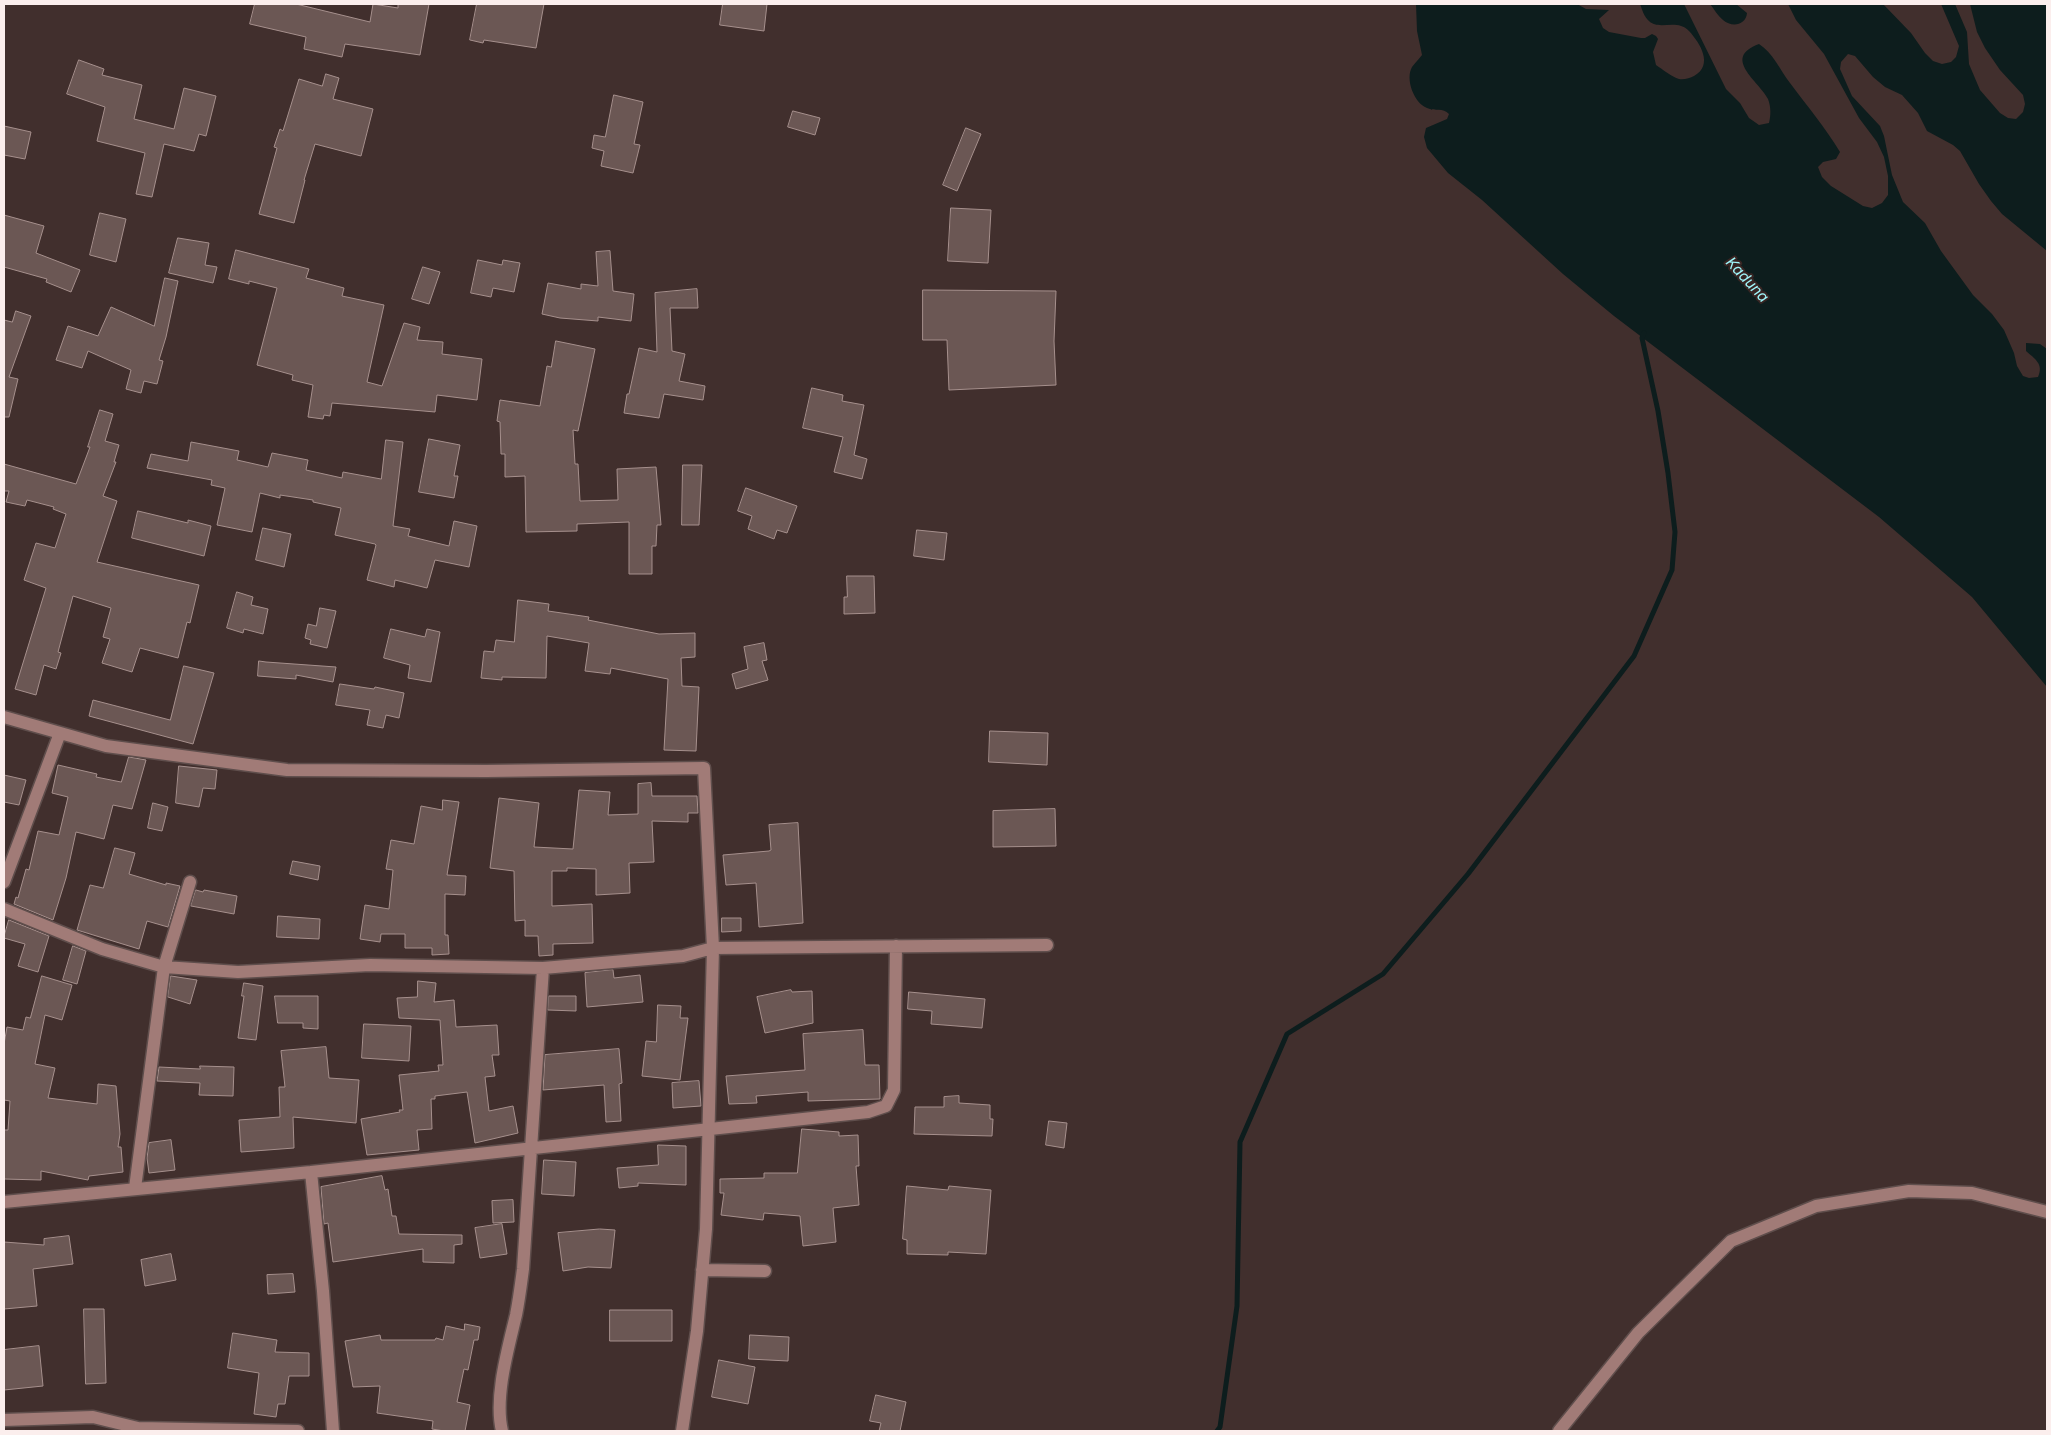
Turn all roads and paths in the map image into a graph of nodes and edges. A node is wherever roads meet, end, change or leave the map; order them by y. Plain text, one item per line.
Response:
1 (4, 717) edge
2 (60, 733) junction
3 (4, 882) edge
4 (190, 882) dead end
5 (4, 909) edge
6 (1047, 945) dead end
7 (896, 946) junction
8 (713, 948) junction
9 (164, 967) junction
10 (543, 968) junction
11 (708, 1130) junction
12 (531, 1148) junction
13 (311, 1172) junction
14 (136, 1188) junction
15 (4, 1202) edge
16 (2047, 1212) edge
17 (702, 1270) junction
18 (765, 1271) dead end
19 (4, 1420) edge
20 (298, 1431) edge
21 (334, 1431) edge
22 (502, 1431) edge
23 (682, 1431) edge
24 (1559, 1431) edge

1 - 2 street
2 - 3 street
2 - 8 street
4 - 9 street
5 - 9 street
6 - 7 street
7 - 8 street
7 - 11 street
8 - 10 street
8 - 11 street
9 - 10 street
9 - 14 street
10 - 12 street
11 - 12 street
11 - 17 street
12 - 13 street
12 - 22 street
13 - 14 street
13 - 21 street
14 - 15 street
16 - 24 street
17 - 18 street
17 - 23 street
19 - 20 street

